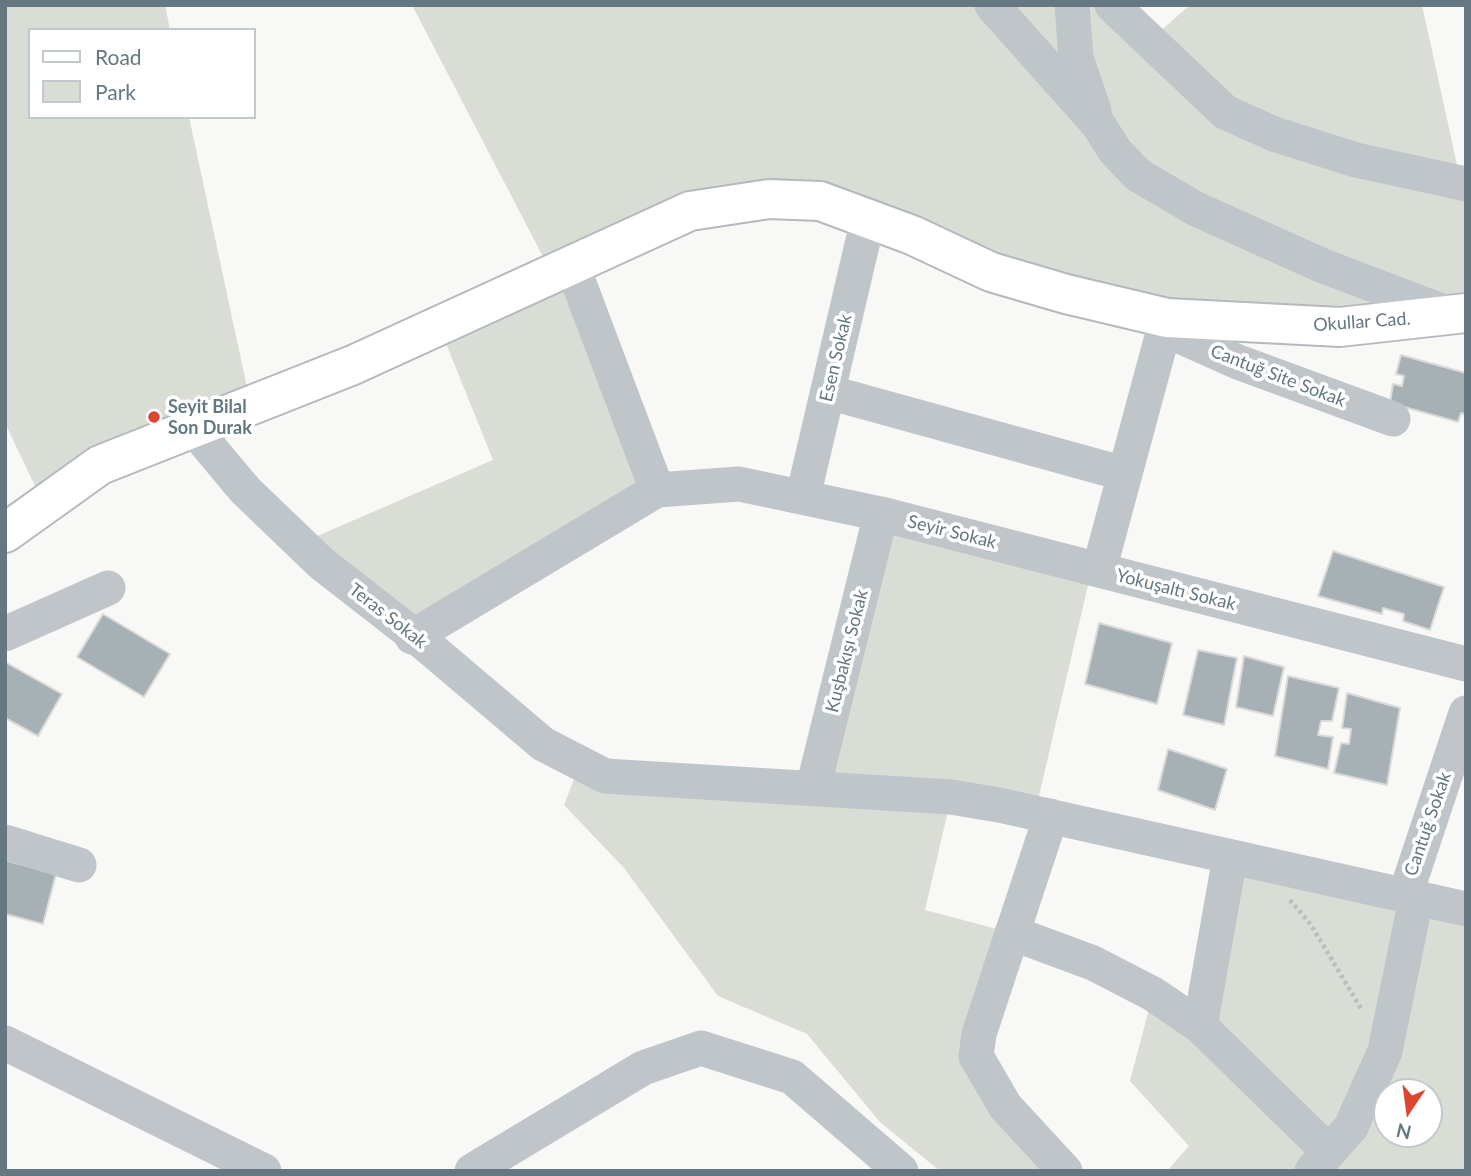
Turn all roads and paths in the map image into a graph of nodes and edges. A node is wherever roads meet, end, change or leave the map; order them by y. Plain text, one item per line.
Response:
1 (992, 5) edge
2 (1072, 5) edge
3 (1112, 5) edge
4 (1098, 124) junction
5 (1466, 184) edge
6 (868, 219) junction
7 (572, 265) junction
8 (1459, 314) edge
9 (1166, 323) junction
10 (828, 392) junction
11 (1392, 419) dead end
12 (194, 429) junction
13 (1125, 474) junction
14 (657, 490) junction
15 (803, 497) junction
16 (881, 514) junction
17 (5, 533) edge
18 (1099, 570) junction
19 (108, 588) dead end
20 (5, 634) edge
21 (412, 637) junction
22 (1466, 664) edge
23 (1466, 713) edge
24 (814, 788) junction
25 (1051, 816) junction
26 (5, 842) edge
27 (1244, 860) junction
28 (79, 865) dead end
29 (1410, 897) junction
30 (1466, 909) edge
31 (1012, 933) junction
32 (1200, 1026) junction
33 (5, 1043) edge
34 (1381, 1059) junction
35 (1320, 1161) edge
36 (264, 1171) edge
37 (472, 1171) edge
38 (901, 1171) edge
39 (1065, 1171) edge

1 - 4 street
2 - 4 street
3 - 5 street
4 - 8 street
6 - 7 main road, Okullar Cad.
6 - 9 main road, Okullar Cad.
6 - 10 street, Esen Sokak
7 - 12 main road, Okullar Cad.
7 - 14 street
8 - 9 main road, Okullar Cad.
9 - 11 street, Cantuğ Site Sokak
9 - 13 street, Yokuşaltı Sokak
10 - 13 street
10 - 15 street, Esen Sokak
12 - 17 main road, Okullar Cad.
12 - 21 street, Teras Sokak
13 - 18 street, Yokuşaltı Sokak
14 - 15 street, Seyir Sokak
14 - 21 street
15 - 16 street, Seyir Sokak
16 - 18 street, Seyir Sokak
16 - 24 street, Kuşbakışı Sokak
18 - 22 street, Yokuşaltı Sokak
19 - 20 street
21 - 24 street, Teras Sokak
23 - 29 street, Cantuğ Sokak
24 - 25 street
25 - 27 street
25 - 31 street
26 - 28 street
27 - 29 street
27 - 32 street
27 - 34 path
29 - 30 street
29 - 34 street, Cantuğ Sokak
31 - 32 street
31 - 39 street
32 - 35 street
33 - 36 street
34 - 35 street, Cantuğ Sokak
37 - 38 street

